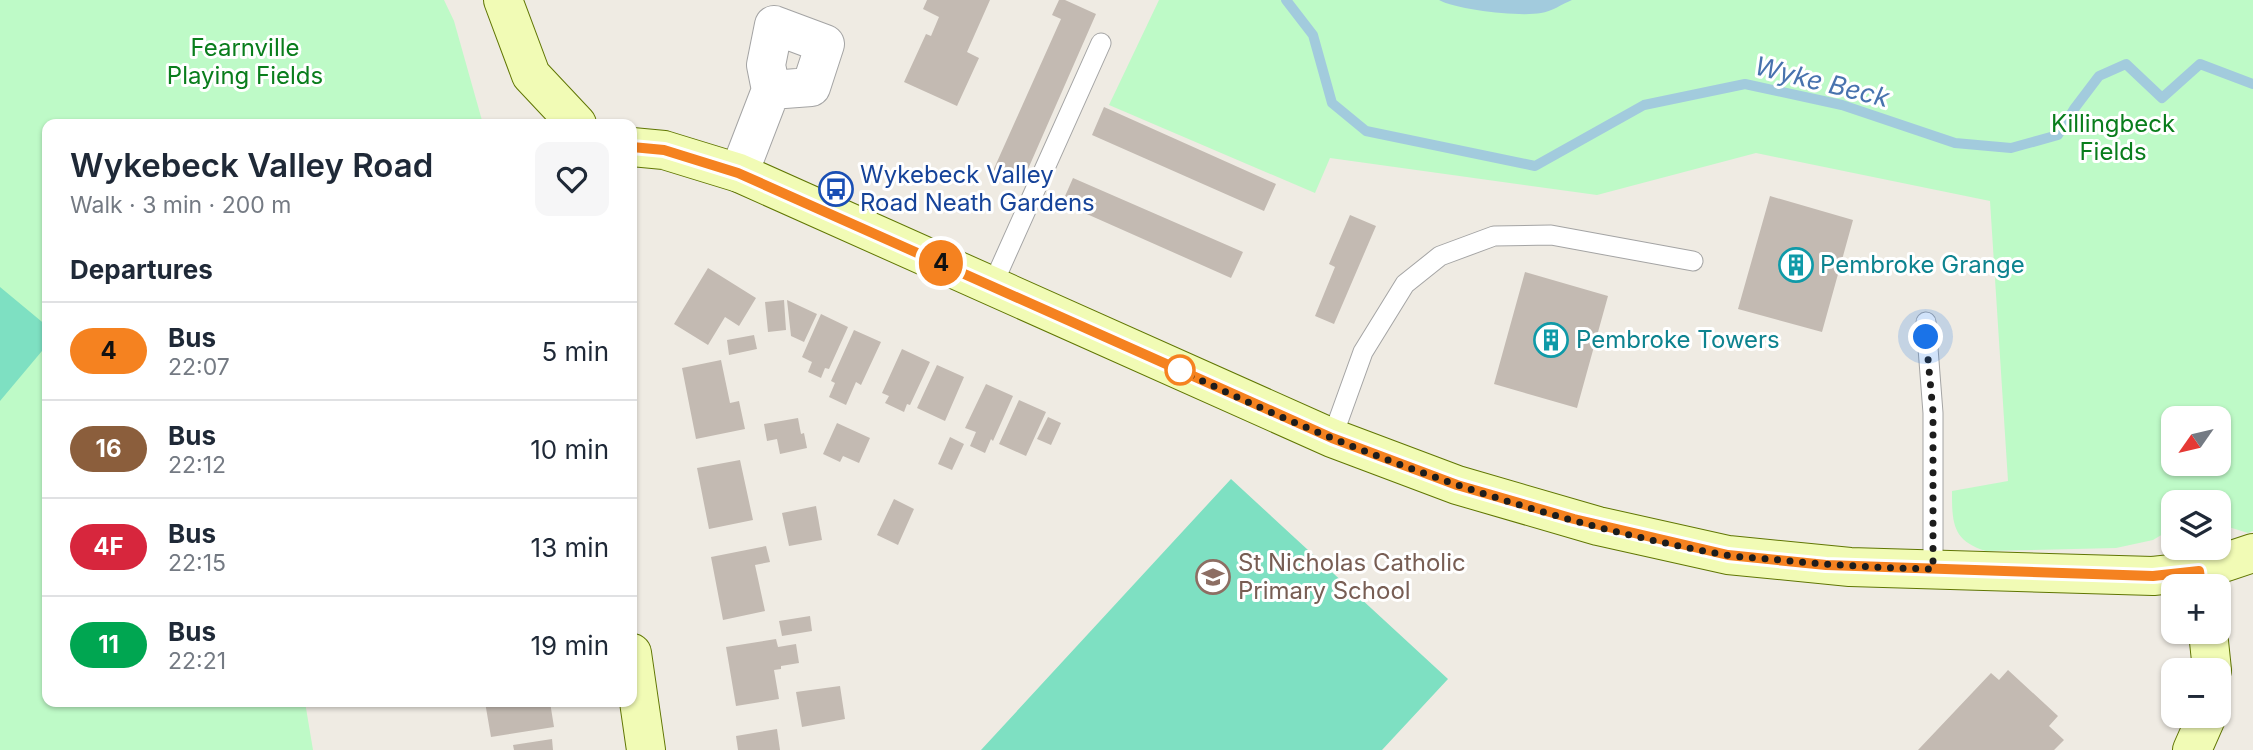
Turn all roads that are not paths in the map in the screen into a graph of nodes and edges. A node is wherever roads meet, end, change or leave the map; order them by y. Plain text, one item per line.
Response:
1 (503, 0) edge
2 (1101, 43) dead end
3 (771, 90) dead end
4 (572, 119) edge
5 (637, 147) edge
6 (738, 173) junction
7 (1693, 261) dead end
8 (992, 286) junction
9 (1926, 322) dead end
10 (1332, 438) junction
11 (2253, 553) edge
12 (1933, 569) junction
13 (2210, 574) edge
14 (2161, 577) edge
15 (637, 688) edge
16 (2202, 728) edge
17 (646, 750) edge
18 (2192, 750) edge

1 - 4 street
2 - 8 lane
3 - 6 street
5 - 6 street
6 - 8 street
7 - 10 lane
8 - 10 street
9 - 12 lane
10 - 12 street
11 - 13 street
12 - 14 street
15 - 17 street
16 - 18 street

